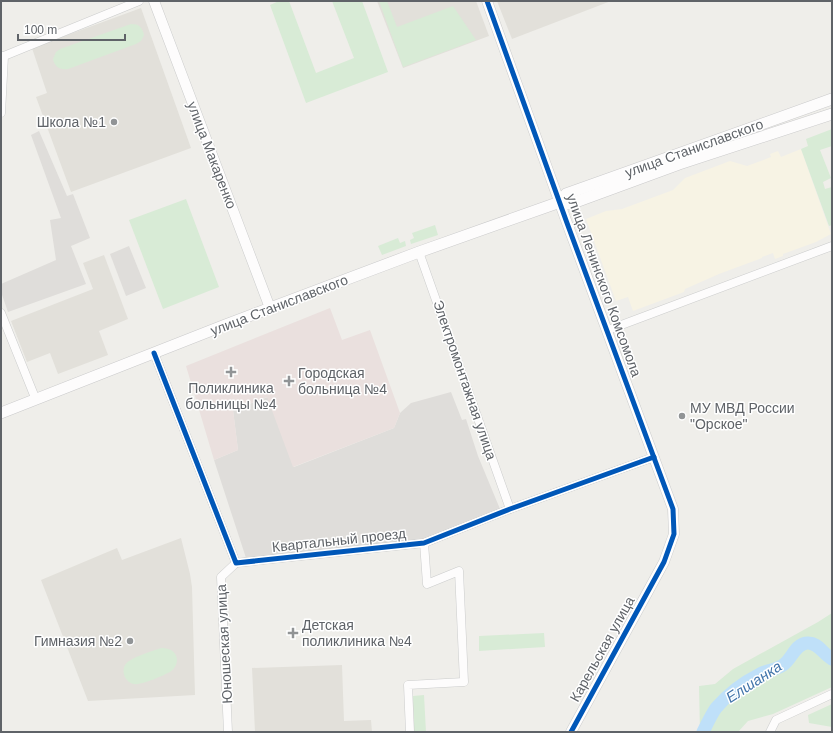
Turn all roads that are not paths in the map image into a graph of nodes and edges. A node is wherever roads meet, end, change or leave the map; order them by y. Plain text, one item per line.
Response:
1 (139, 1) edge
2 (154, 1) edge
3 (487, 1) edge
4 (2, 56) edge
5 (832, 99) edge
6 (1, 113) edge
7 (832, 114) edge
8 (560, 202) junction
9 (832, 246) edge
10 (419, 252) junction
11 (270, 308) junction
12 (1, 313) edge
13 (608, 330) junction
14 (154, 353) junction
15 (36, 400) junction
16 (1, 413) edge
17 (654, 457) junction
18 (510, 509) junction
19 (424, 543) junction
20 (236, 563) junction
21 (655, 578) joint
22 (832, 694) edge
23 (228, 732) edge
24 (410, 732) edge
25 (571, 732) edge
26 (770, 732) edge

1 - 4 street
2 - 11 street, улица Макаренко
3 - 8 street, улица Ленинского Комсомола
4 - 6 street
5 - 8 main road, улица Станиславского
7 - 8 main road, улица Станиславского
8 - 10 main road, улица Станиславского
8 - 13 street, улица Ленинского Комсомола
9 - 13 street
10 - 11 main road, улица Станиславского
10 - 18 street, Электромонтажная улица
11 - 14 main road, улица Станиславского
12 - 15 street
13 - 17 street, улица Ленинского Комсомола
14 - 15 main road, улица Станиславского
14 - 20 street
15 - 16 main road, улица Станиславского
17 - 18 street, Квартальный проезд
17 - 21 street, улица Ленинского Комсомола
18 - 19 street, Квартальный проезд
19 - 20 street, Квартальный проезд
19 - 24 street
20 - 23 street, Юношеская улица
21 - 25 street, Карельская улица
22 - 26 street

